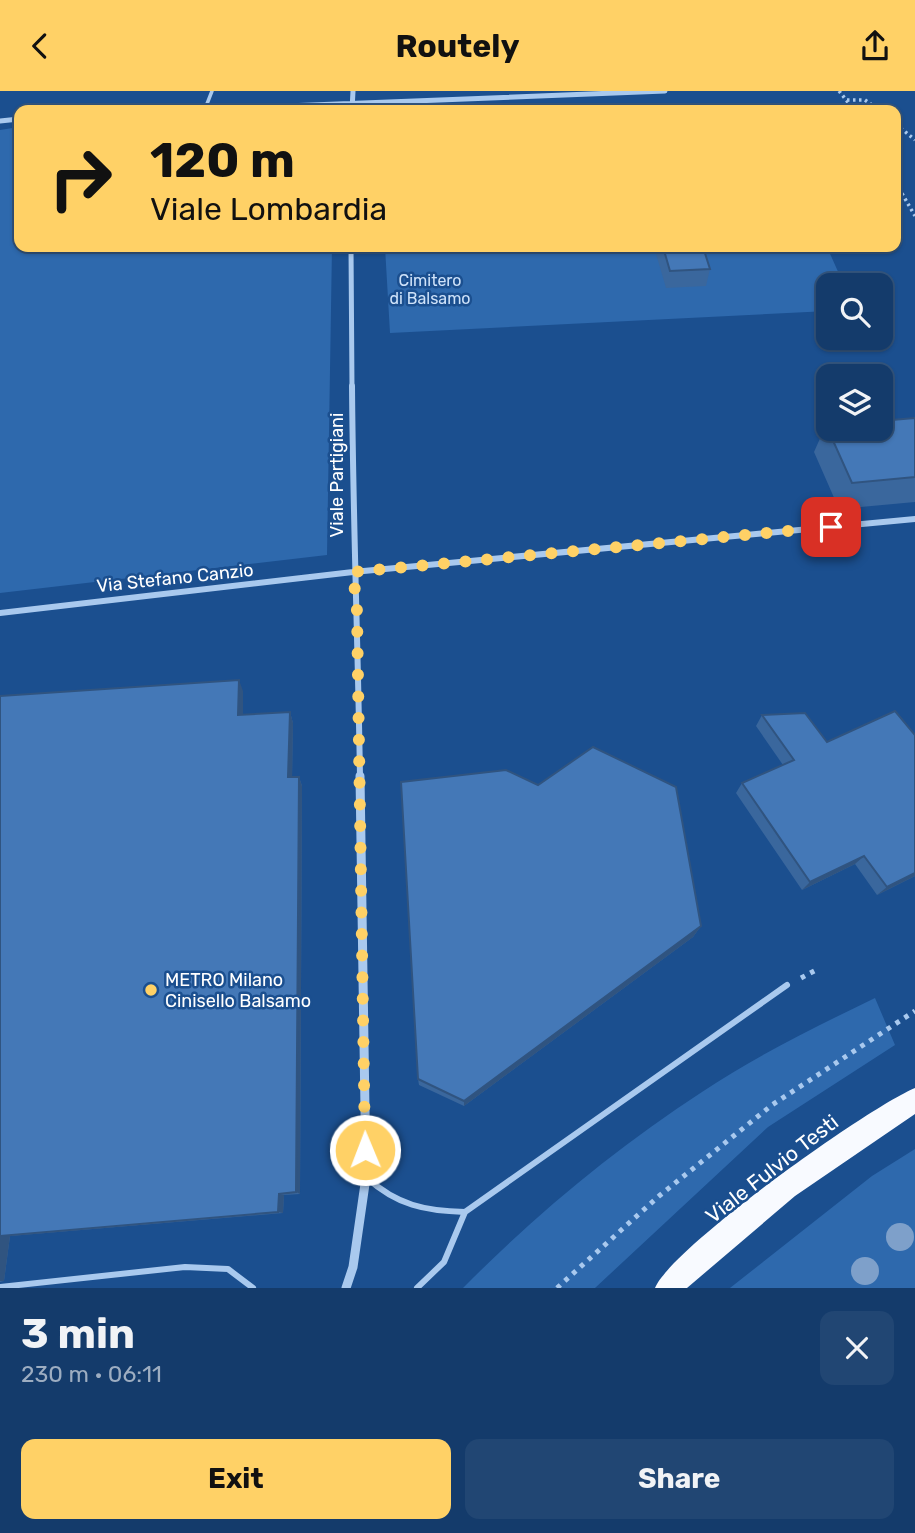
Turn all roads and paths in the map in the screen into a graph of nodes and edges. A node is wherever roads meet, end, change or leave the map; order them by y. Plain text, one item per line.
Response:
1 (353, 91) edge
2 (665, 91) edge
3 (839, 91) edge
4 (612, 92) edge
5 (847, 100) junction
6 (353, 103) junction
7 (304, 105) edge
8 (850, 105) edge
9 (872, 105) edge
10 (901, 128) edge
11 (915, 140) edge
12 (901, 192) edge
13 (915, 216) edge
14 (351, 252) edge
15 (915, 519) edge
16 (353, 572) junction
17 (0, 613) edge
18 (787, 985) dead end
19 (915, 1011) edge
20 (915, 1100) edge
21 (366, 1177) junction
22 (465, 1212) junction
23 (0, 1287) edge
24 (253, 1288) edge
25 (345, 1288) edge
26 (417, 1288) edge
27 (557, 1288) edge
28 (668, 1288) edge

1 - 6 street
2 - 4 street
3 - 5 path
4 - 6 street
5 - 8 path
5 - 9 path
6 - 7 street
10 - 11 path
12 - 13 path
14 - 16 street, Viale Partigiani
15 - 16 street, Via Stefano Canzio
16 - 17 street, Via Stefano Canzio
16 - 21 street, Viale Partigiani
18 - 22 lane
19 - 27 path
20 - 28 highway, Viale Fulvio Testi
21 - 22 lane
21 - 25 street, Viale Partigiani
22 - 26 lane
23 - 24 lane

